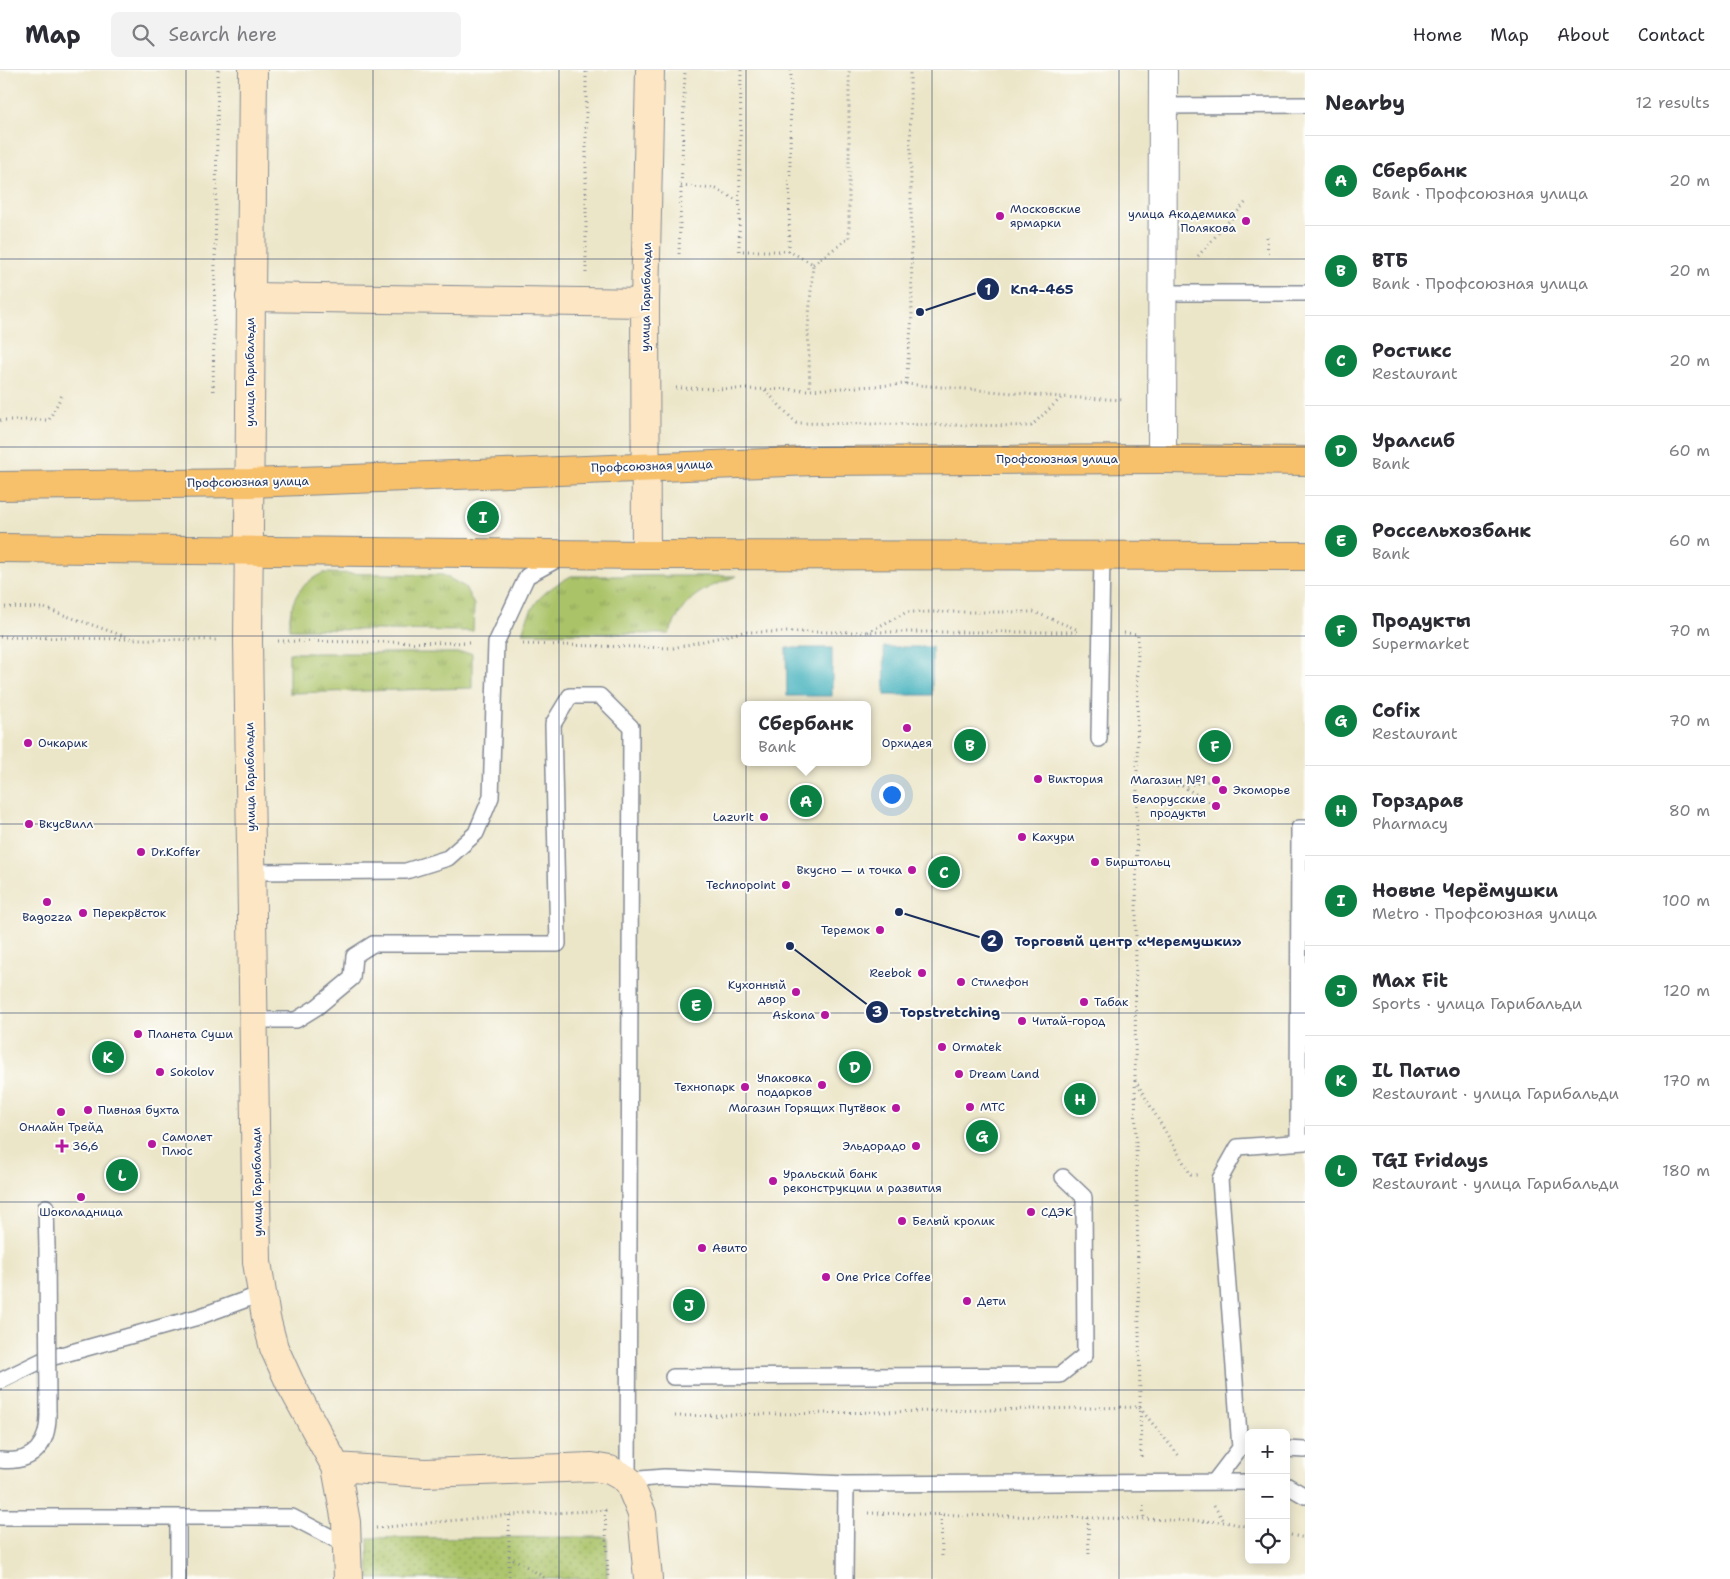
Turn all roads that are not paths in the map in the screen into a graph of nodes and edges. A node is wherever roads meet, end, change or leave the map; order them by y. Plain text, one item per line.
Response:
1 (253, 70) edge
2 (650, 70) edge
3 (1163, 70) edge
4 (1305, 105) edge
5 (1163, 106) junction
6 (1162, 293) junction
7 (1305, 293) edge
8 (250, 297) junction
9 (645, 303) junction
10 (1162, 459) junction
11 (1305, 461) edge
12 (646, 466) junction
13 (250, 483) junction
14 (0, 486) edge
15 (0, 548) edge
16 (251, 551) junction
17 (572, 552) junction
18 (646, 555) junction
19 (1102, 556) junction
20 (1305, 556) edge
21 (1099, 739) dead end
22 (1305, 828) edge
23 (251, 872) junction
24 (253, 1020) junction
25 (1302, 1142) edge
26 (1063, 1177) dead end
27 (46, 1207) dead end
28 (261, 1294) junction
29 (672, 1377) dead end
30 (0, 1381) edge
31 (1244, 1448) edge
32 (1290, 1449) edge
33 (1305, 1450) edge
34 (0, 1460) edge
35 (336, 1466) junction
36 (628, 1480) junction
37 (1214, 1482) junction
38 (1245, 1482) edge
39 (846, 1484) junction
40 (1290, 1487) edge
41 (1305, 1496) edge
42 (0, 1517) edge
43 (178, 1518) junction
44 (347, 1534) junction
45 (178, 1579) edge
46 (348, 1579) edge
47 (648, 1579) edge
48 (845, 1579) edge

1 - 8 street, улица Гарибальди
2 - 9 street, улица Гарибальди
3 - 5 street
4 - 5 lane
5 - 6 street
6 - 7 lane
6 - 10 street
8 - 9 street
8 - 13 street, улица Гарибальди
9 - 12 street, улица Гарибальди
10 - 11 main road, Профсоюзная улица
10 - 12 main road, Профсоюзная улица
12 - 13 main road, Профсоюзная улица
12 - 18 street, улица Гарибальди
13 - 14 main road, Профсоюзная улица
13 - 16 street, улица Гарибальди
15 - 16 main road
16 - 17 main road
16 - 23 street, улица Гарибальди
17 - 18 main road
17 - 23 lane
18 - 19 main road
19 - 20 main road
19 - 21 lane
22 - 25 lane
23 - 24 street, улица Гарибальди
24 - 28 street, улица Гарибальди
24 - 36 lane
25 - 31 lane
26 - 29 lane
27 - 34 lane, bridge
28 - 30 lane
28 - 35 street, улица Гарибальди
31 - 37 lane
32 - 33 lane
35 - 36 street
35 - 44 street, улица Гарибальди
36 - 39 lane
36 - 47 street
37 - 38 lane
37 - 39 lane
39 - 48 lane
40 - 41 lane
42 - 43 lane
43 - 44 lane
43 - 45 lane
44 - 46 street, улица Гарибальди

